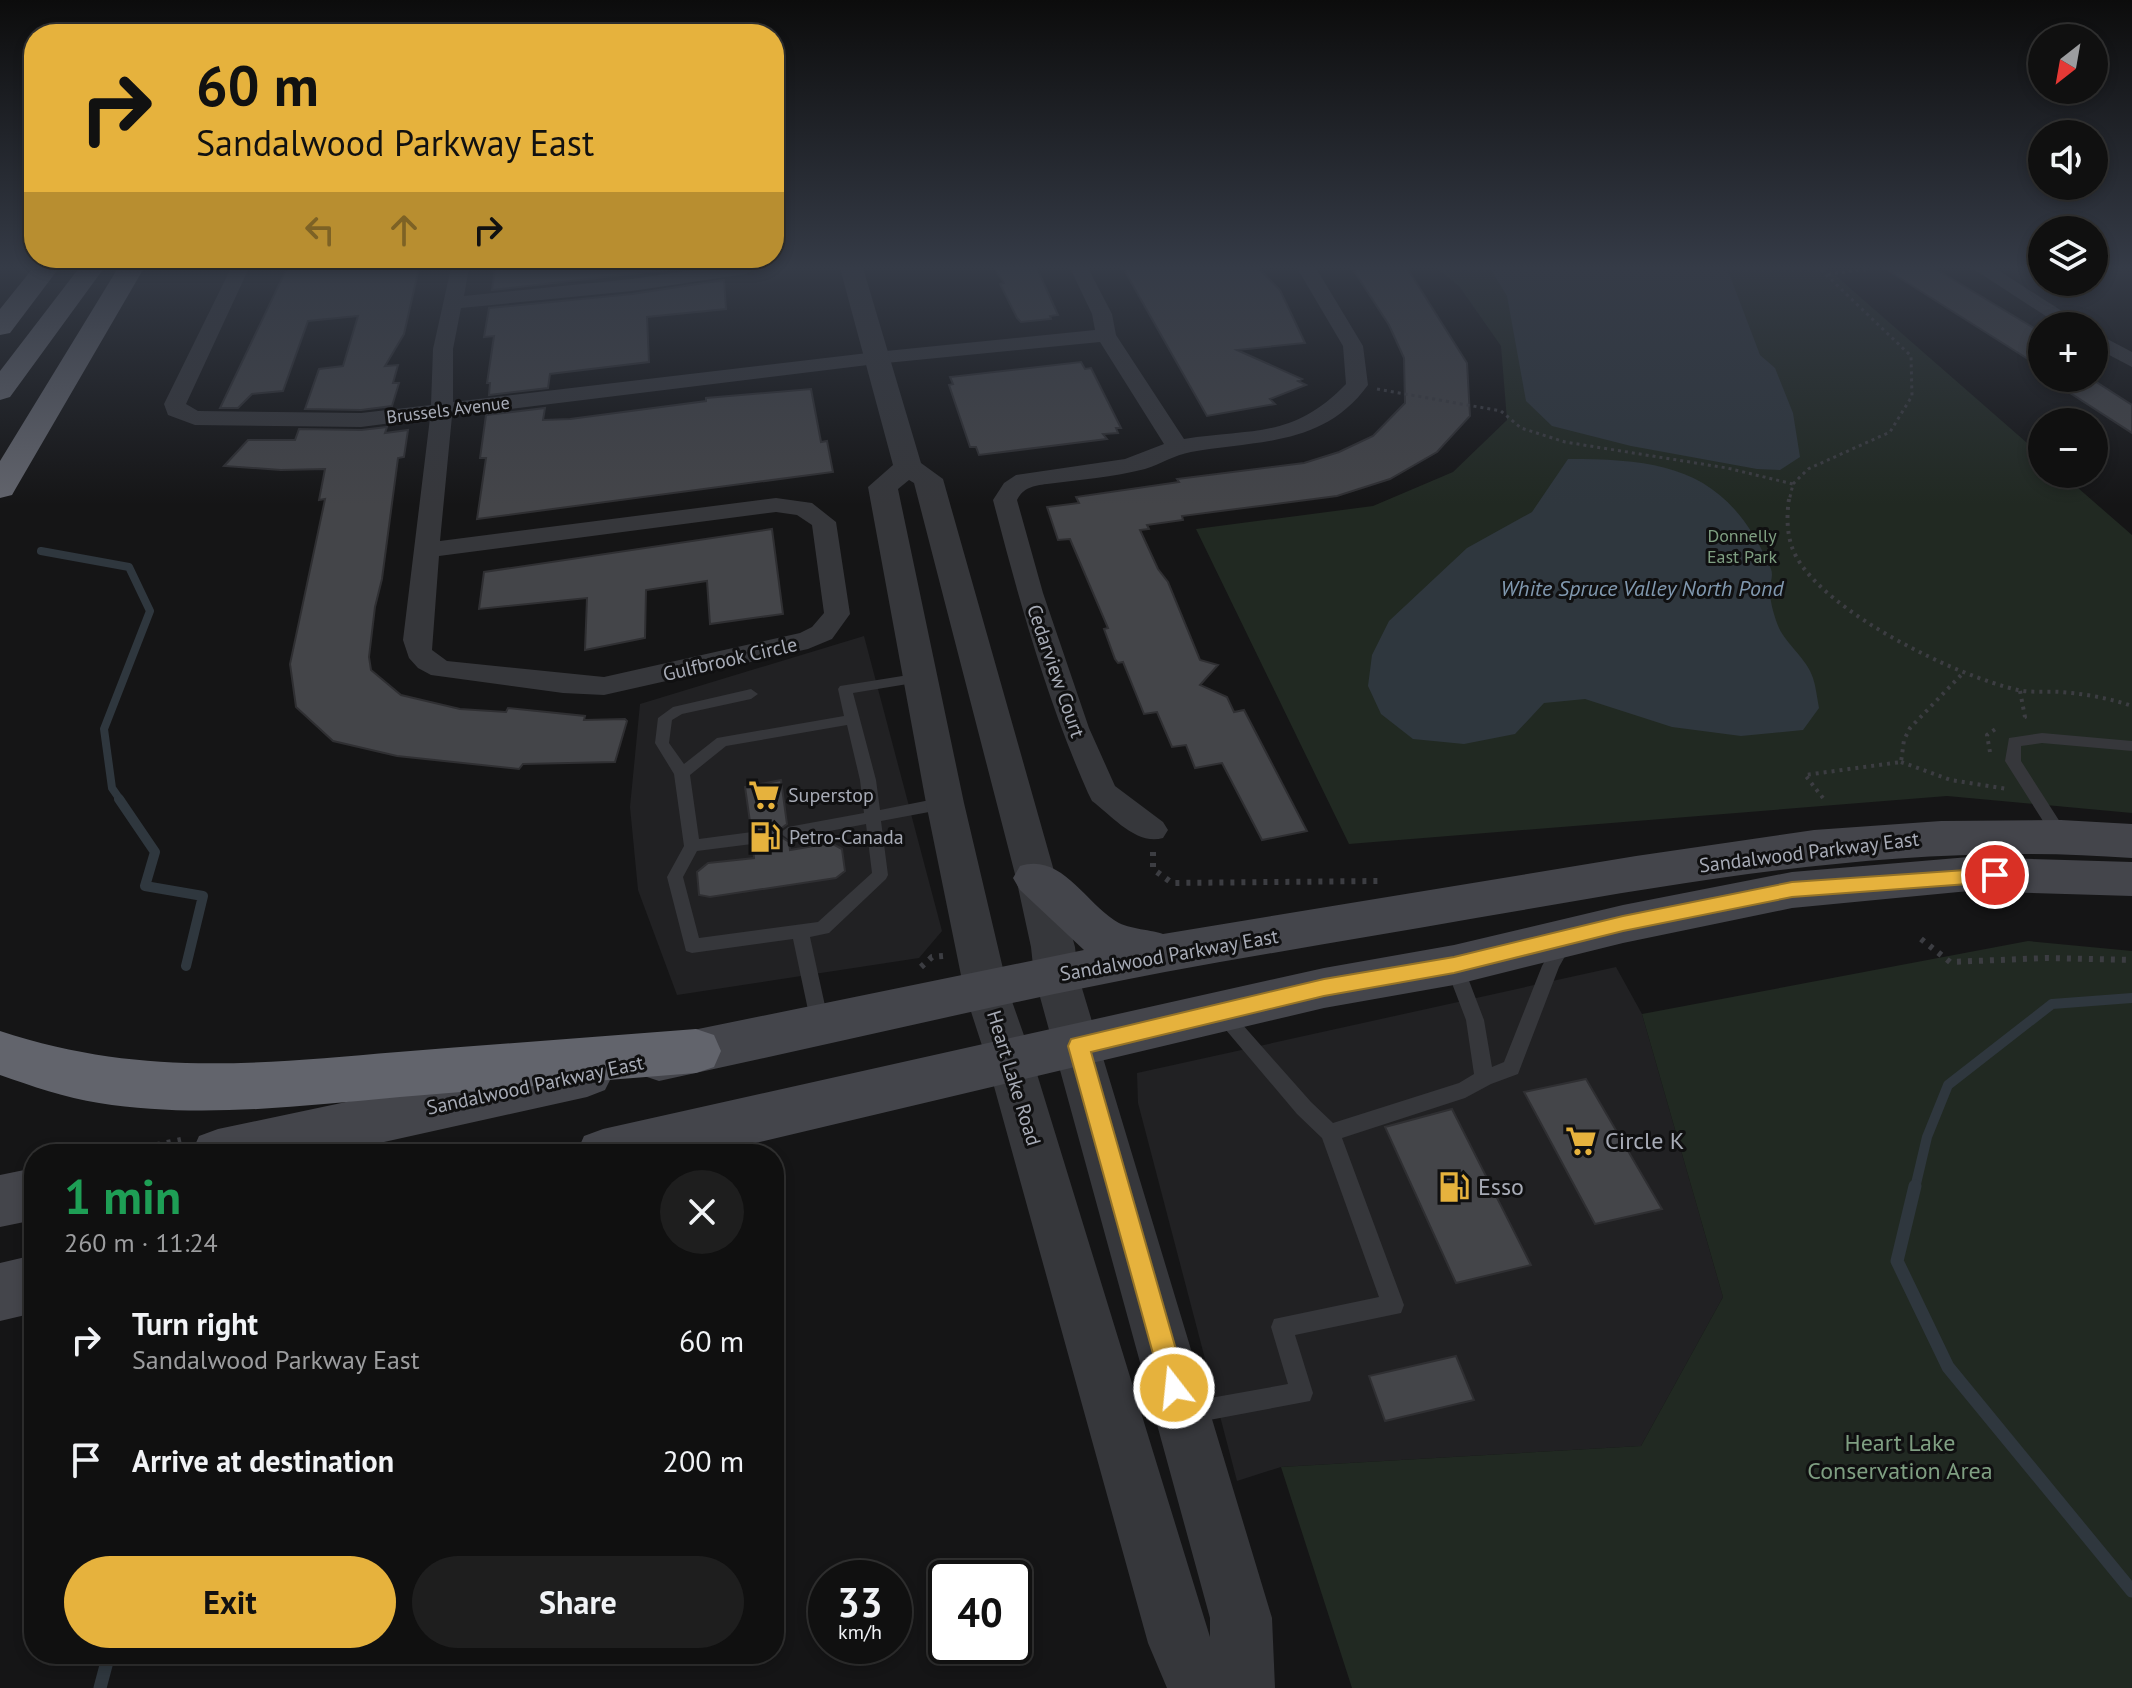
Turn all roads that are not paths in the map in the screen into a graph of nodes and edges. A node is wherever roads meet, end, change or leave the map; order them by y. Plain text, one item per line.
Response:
1 (33, 347) edge
2 (84, 347) edge
3 (202, 347) edge
4 (443, 347) edge
5 (873, 347) edge
6 (988, 347) edge
7 (1114, 347) edge
8 (1353, 347) edge
9 (2108, 347) edge
10 (876, 358) junction
11 (2132, 361) edge
12 (0, 391) edge
13 (441, 411) junction
14 (1178, 448) junction
15 (908, 467) junction
16 (0, 488) edge
17 (429, 550) junction
18 (921, 678) junction
19 (751, 694) dead end
20 (853, 719) junction
21 (2132, 746) edge
22 (682, 773) junction
23 (945, 803) junction
24 (873, 817) junction
25 (1152, 830) road end
26 (788, 833) dead end
27 (2061, 836) junction
28 (752, 838) dead end
29 (2132, 841) edge
30 (692, 846) junction
31 (1036, 878) junction
32 (2132, 879) edge
33 (1477, 898) junction
34 (800, 932) junction
35 (1566, 938) junction
36 (1163, 953) junction
37 (1454, 965) junction
38 (1056, 975) junction
39 (986, 990) junction
40 (1220, 1011) junction
41 (820, 1024) junction
42 (1078, 1046) junction
43 (696, 1051) junction
44 (0, 1053) edge
45 (1010, 1061) junction
46 (1484, 1078) junction
47 (1330, 1133) junction
48 (214, 1144) edge
49 (647, 1144) edge
50 (24, 1196) edge
51 (0, 1201) edge
52 (24, 1286) edge
53 (0, 1292) edge
54 (1182, 1414) junction
55 (1200, 1688) edge
56 (1243, 1688) edge

1 - 12 highway
2 - 16 highway
3 - 13 street, Brussels Avenue
4 - 13 street, Gulfbrook Circle
5 - 10 street
6 - 10 street, Brussels Avenue
7 - 14 street
8 - 14 street
9 - 11 street
10 - 13 street, Brussels Avenue
10 - 15 street
13 - 17 street, Gulfbrook Circle
14 - 25 street, Cedarview Court
15 - 18 street, Heart Lake Road
15 - 31 street
17 - 17 street, Gulfbrook Circle
18 - 20 lane
18 - 23 street, Heart Lake Road
19 - 22 lane
20 - 22 lane
20 - 24 lane
21 - 27 lane
22 - 30 lane
23 - 24 lane
23 - 39 street, Heart Lake Road
24 - 26 lane
24 - 34 lane
27 - 29 main road, Sandalwood Parkway East
27 - 33 main road, Sandalwood Parkway East
28 - 30 lane
30 - 34 lane
31 - 36 main road
31 - 38 street
32 - 35 main road, Sandalwood Parkway East
33 - 36 main road, Sandalwood Parkway East
33 - 37 main road
34 - 41 lane
35 - 37 main road, Sandalwood Parkway East
35 - 46 lane
36 - 38 main road, Sandalwood Parkway East
37 - 40 main road, Sandalwood Parkway East
37 - 46 lane
38 - 39 main road, Sandalwood Parkway East
38 - 42 street
39 - 41 main road, Sandalwood Parkway East
39 - 45 street, Heart Lake Road
40 - 42 main road, Sandalwood Parkway East
40 - 47 lane
41 - 43 main road, Sandalwood Parkway East
42 - 45 main road, Sandalwood Parkway East
42 - 54 street
43 - 44 highway
43 - 48 main road, Sandalwood Parkway East
45 - 49 main road, Sandalwood Parkway East
45 - 55 street, Heart Lake Road
46 - 47 lane
47 - 54 lane
50 - 51 main road
52 - 53 main road
54 - 56 street

